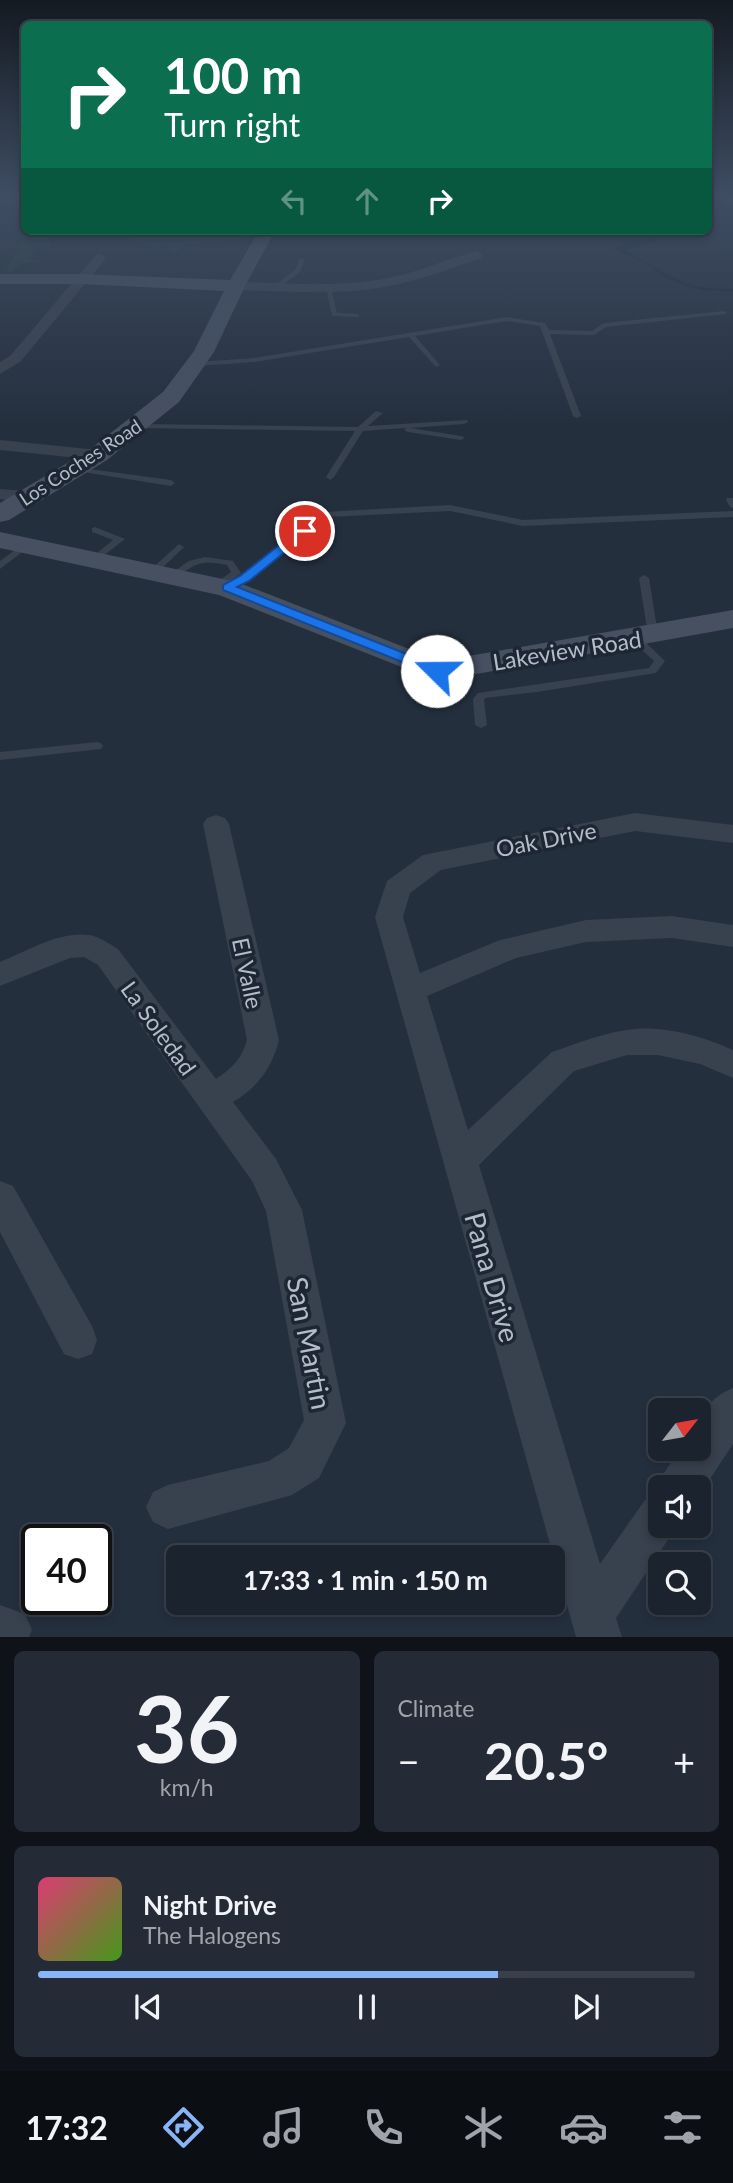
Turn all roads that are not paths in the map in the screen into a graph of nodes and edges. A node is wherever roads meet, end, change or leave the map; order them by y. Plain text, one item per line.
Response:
1 (86, 272) edge
2 (244, 272) edge
3 (296, 272) edge
4 (421, 272) edge
5 (0, 279) edge
6 (80, 279) junction
7 (236, 286) junction
8 (276, 287) junction
9 (328, 288) junction
10 (724, 313) dead end
11 (357, 316) dead end
12 (547, 332) junction
13 (411, 335) junction
14 (197, 364) junction
15 (436, 365) dead end
16 (1, 368) edge
17 (379, 413) dead end
18 (577, 416) dead end
19 (464, 422) dead end
20 (138, 426) junction
21 (380, 427) junction
22 (360, 429) junction
23 (461, 438) dead end
24 (0, 445) edge
25 (98, 456) junction
26 (77, 469) junction
27 (330, 477) dead end
28 (171, 483) dead end
29 (0, 494) edge
30 (27, 497) junction
31 (0, 514) edge
32 (733, 514) edge
33 (13, 543) edge
34 (179, 547) dead end
35 (0, 566) edge
36 (162, 574) junction
37 (644, 578) dead end
38 (222, 587) junction
39 (733, 620) edge
40 (644, 637) junction
41 (481, 725) dead end
42 (97, 746) dead end
43 (0, 756) edge
44 (216, 824) dead end
45 (733, 834) edge
46 (389, 917) joint
47 (733, 936) edge
48 (108, 957) joint
49 (0, 974) edge
50 (410, 990) junction
51 (733, 1065) edge
52 (210, 1099) junction
53 (459, 1161) junction
54 (0, 1197) edge
55 (78, 1340) dead end
56 (733, 1408) edge
57 (688, 1475) edge
58 (167, 1507) dead end
59 (648, 1536) edge
60 (595, 1627) edge

1 - 6 street
2 - 7 main road, Los Coches Road
3 - 8 lane
4 - 9 street
5 - 6 main road
6 - 7 main road
6 - 16 street
7 - 8 street
7 - 14 main road, Los Coches Road
8 - 9 street
9 - 11 lane
10 - 12 lane
12 - 13 lane
12 - 18 lane
13 - 14 lane
13 - 15 lane
14 - 20 main road, Los Coches Road
17 - 22 lane
19 - 21 lane
20 - 22 lane
20 - 25 main road, Los Coches Road
21 - 22 lane
21 - 23 lane
22 - 27 lane
24 - 25 street
25 - 26 main road, Los Coches Road
26 - 28 lane
26 - 30 main road, Los Coches Road
29 - 30 street
30 - 31 main road, Los Coches Road
32 - 38 lane
33 - 35 lane
33 - 36 street, Lakeview Road
34 - 36 lane
36 - 38 street, Lakeview Road
37 - 40 lane
38 - 40 street, Lakeview Road
39 - 40 main road, Lakeview Road
40 - 41 lane
42 - 43 lane
44 - 52 street, El Valle
45 - 46 street, Oak Drive
46 - 50 street, Pana Drive
47 - 50 street
48 - 49 street
48 - 52 street, La Soledad
50 - 53 street, Pana Drive
51 - 53 street
52 - 58 street, San Martin
53 - 60 street, Pana Drive
54 - 55 street
56 - 57 street
59 - 60 street

